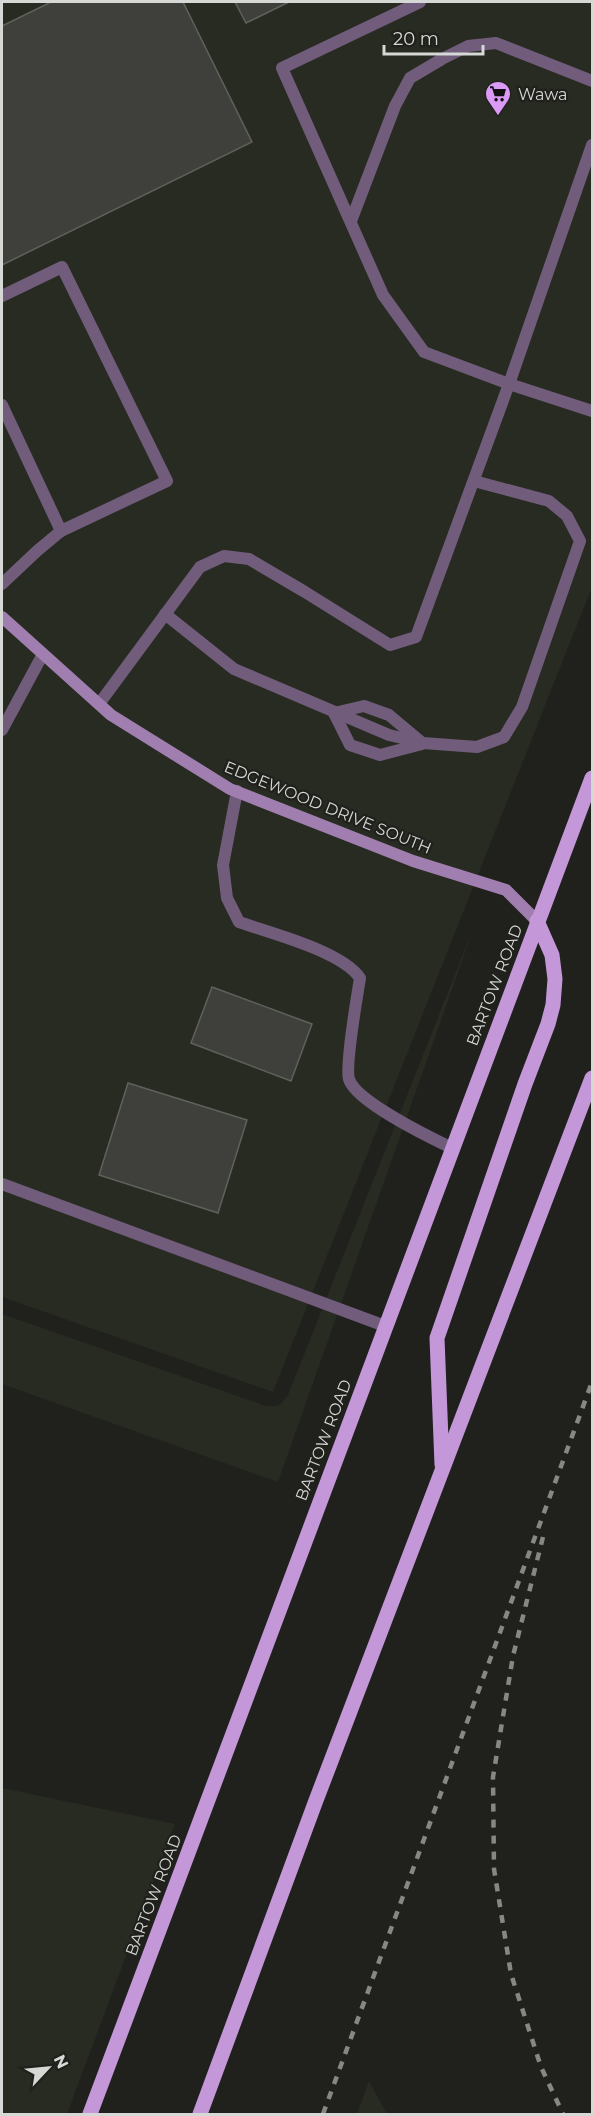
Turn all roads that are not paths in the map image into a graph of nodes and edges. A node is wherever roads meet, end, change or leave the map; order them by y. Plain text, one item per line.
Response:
1 (420, 2) edge
2 (592, 81) edge
3 (592, 145) edge
4 (351, 221) junction
5 (2, 296) edge
6 (509, 384) junction
7 (2, 405) edge
8 (592, 410) edge
9 (474, 481) junction
10 (61, 531) junction
11 (2, 585) edge
12 (165, 614) junction
13 (2, 617) edge
14 (43, 654) junction
15 (99, 704) junction
16 (334, 713) junction
17 (2, 730) edge
18 (423, 743) junction
19 (592, 778) edge
20 (237, 791) junction
21 (537, 921) junction
22 (592, 1078) edge
23 (452, 1148) junction
24 (2, 1184) edge
25 (385, 1326) junction
26 (442, 1471) junction
27 (90, 2115) edge
28 (200, 2115) edge

1 - 4 lane
2 - 4 lane
3 - 6 lane
4 - 6 lane
5 - 10 lane
6 - 8 lane
6 - 9 lane
7 - 10 lane
9 - 12 lane
9 - 18 lane
10 - 11 lane
12 - 15 lane
12 - 16 lane
13 - 14 street, EDGEWOOD DRIVE SOUTH
14 - 15 street, EDGEWOOD DRIVE SOUTH
14 - 17 lane
15 - 20 street, EDGEWOOD DRIVE SOUTH
16 - 18 lane
16 - 18 lane
16 - 18 lane
19 - 21 main road, BARTOW ROAD
20 - 21 street, EDGEWOOD DRIVE SOUTH
20 - 23 lane
21 - 23 main road, BARTOW ROAD
21 - 26 main road
22 - 26 main road
23 - 25 main road, BARTOW ROAD
24 - 25 lane
25 - 27 main road, BARTOW ROAD
26 - 28 main road

